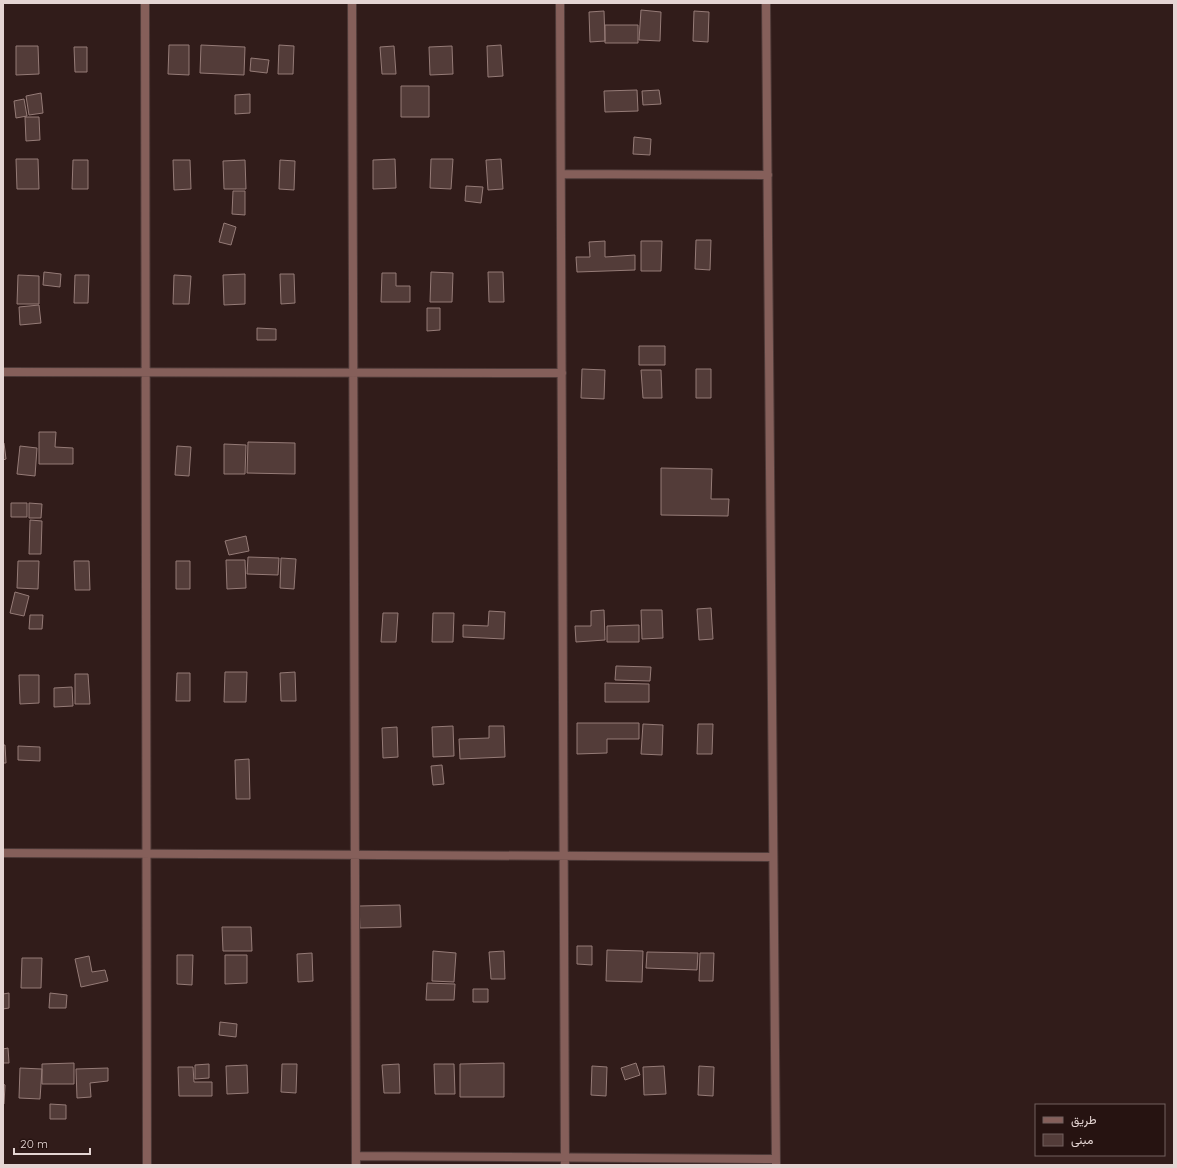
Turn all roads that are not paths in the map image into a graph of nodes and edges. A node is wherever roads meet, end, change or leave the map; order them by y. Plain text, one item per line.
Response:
1 (145, 3) edge
2 (352, 3) edge
3 (560, 3) edge
4 (766, 3) edge
5 (561, 174) junction
6 (768, 175) junction
7 (3, 372) edge
8 (146, 372) junction
9 (354, 373) junction
10 (562, 373) junction
11 (3, 853) edge
12 (146, 855) junction
13 (355, 855) junction
14 (564, 856) junction
15 (773, 857) junction
16 (356, 1156) junction
17 (565, 1161) edge
18 (776, 1162) edge
19 (147, 1165) edge
20 (356, 1165) edge

1 - 8 street
2 - 9 street
3 - 5 street
4 - 6 street
5 - 6 street
5 - 10 street
6 - 15 street
7 - 8 street
8 - 9 street
8 - 12 street
9 - 10 street
9 - 13 street
10 - 14 street
11 - 12 street
12 - 13 street
12 - 19 street
13 - 14 street
13 - 16 street
14 - 15 street
14 - 17 street
15 - 18 street
16 - 17 street
16 - 20 street
17 - 18 street

